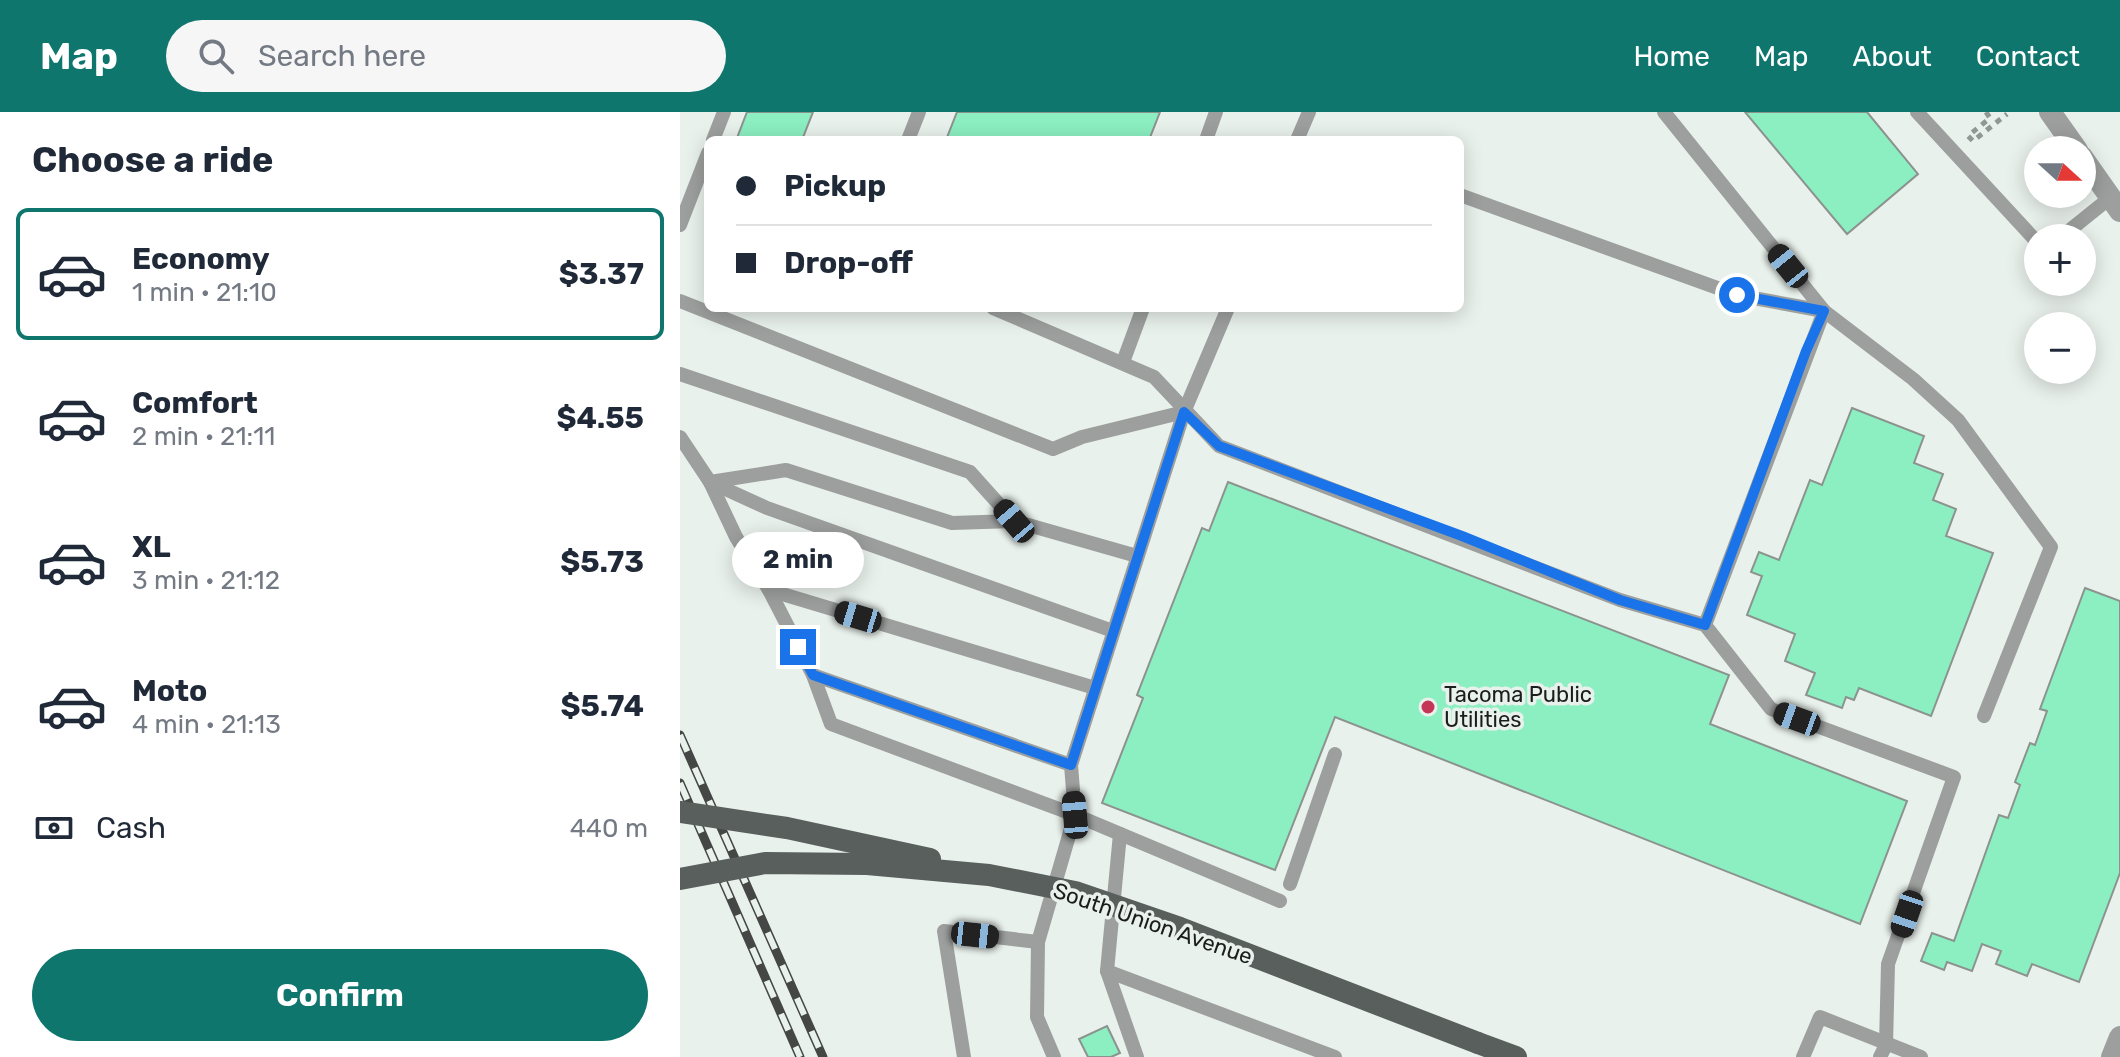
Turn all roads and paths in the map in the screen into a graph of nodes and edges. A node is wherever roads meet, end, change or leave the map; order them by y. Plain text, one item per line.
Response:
1 (724, 112) edge
2 (919, 112) edge
3 (1216, 112) edge
4 (1309, 112) edge
5 (1664, 112) edge
6 (1917, 112) edge
7 (1986, 112) edge
8 (2050, 112) edge
9 (2007, 114) edge
10 (715, 136) edge
11 (910, 136) edge
12 (1207, 136) edge
13 (1303, 136) edge
14 (2067, 136) edge
15 (704, 163) edge
16 (2096, 177) edge
17 (1464, 196) edge
18 (2115, 204) edge
19 (2083, 224) edge
20 (680, 225) edge
21 (2024, 228) edge
22 (680, 301) edge
23 (704, 311) edge
24 (1824, 311) junction
25 (708, 312) edge
26 (1003, 312) edge
27 (1142, 312) edge
28 (1226, 312) edge
29 (1123, 362) junction
30 (680, 374) edge
31 (1184, 412) junction
32 (680, 437) edge
33 (710, 482) junction
34 (1014, 521) junction
35 (1137, 556) junction
36 (769, 590) junction
37 (1705, 625) junction
38 (1113, 631) junction
39 (813, 675) junction
40 (1095, 688) junction
41 (1984, 716) dead end
42 (1335, 754) dead end
43 (1071, 765) junction
44 (680, 812) edge
45 (1075, 815) junction
46 (1120, 834) junction
47 (989, 875) junction
48 (680, 879) edge
49 (1290, 884) dead end
50 (1280, 901) dead end
51 (1038, 942) junction
52 (1107, 971) junction
53 (2120, 1037) edge
54 (1883, 1051) edge
55 (964, 1057) edge
56 (1054, 1057) edge
57 (1137, 1057) edge
58 (1335, 1057) edge
59 (1516, 1057) edge
60 (1803, 1057) edge
61 (1921, 1057) edge
62 (2112, 1057) edge

1 - 10 lane
2 - 11 lane
3 - 12 lane
4 - 13 lane
5 - 24 lane
6 - 21 lane
7 - 9 path
8 - 14 street
15 - 20 lane
16 - 18 street
17 - 24 lane
18 - 19 lane
22 - 23 lane
24 - 37 lane
24 - 41 lane
25 - 31 lane
26 - 29 lane
27 - 29 lane
28 - 31 lane
29 - 31 lane
30 - 34 lane
31 - 35 lane
31 - 37 lane
32 - 33 lane
33 - 34 lane
33 - 36 lane
33 - 38 lane
34 - 35 lane
35 - 38 lane
36 - 39 lane
36 - 40 lane
37 - 54 lane
38 - 40 lane
39 - 43 lane
39 - 45 lane
40 - 43 lane
42 - 49 lane
43 - 45 lane
44 - 47 main road, bridge
45 - 46 lane
45 - 51 lane
46 - 50 lane
46 - 52 lane
47 - 48 main road, South Union Avenue, bridge
47 - 59 main road, South Union Avenue, bridge
51 - 55 lane
51 - 56 lane
52 - 57 lane
52 - 58 lane
53 - 62 street
54 - 60 lane
54 - 61 lane

